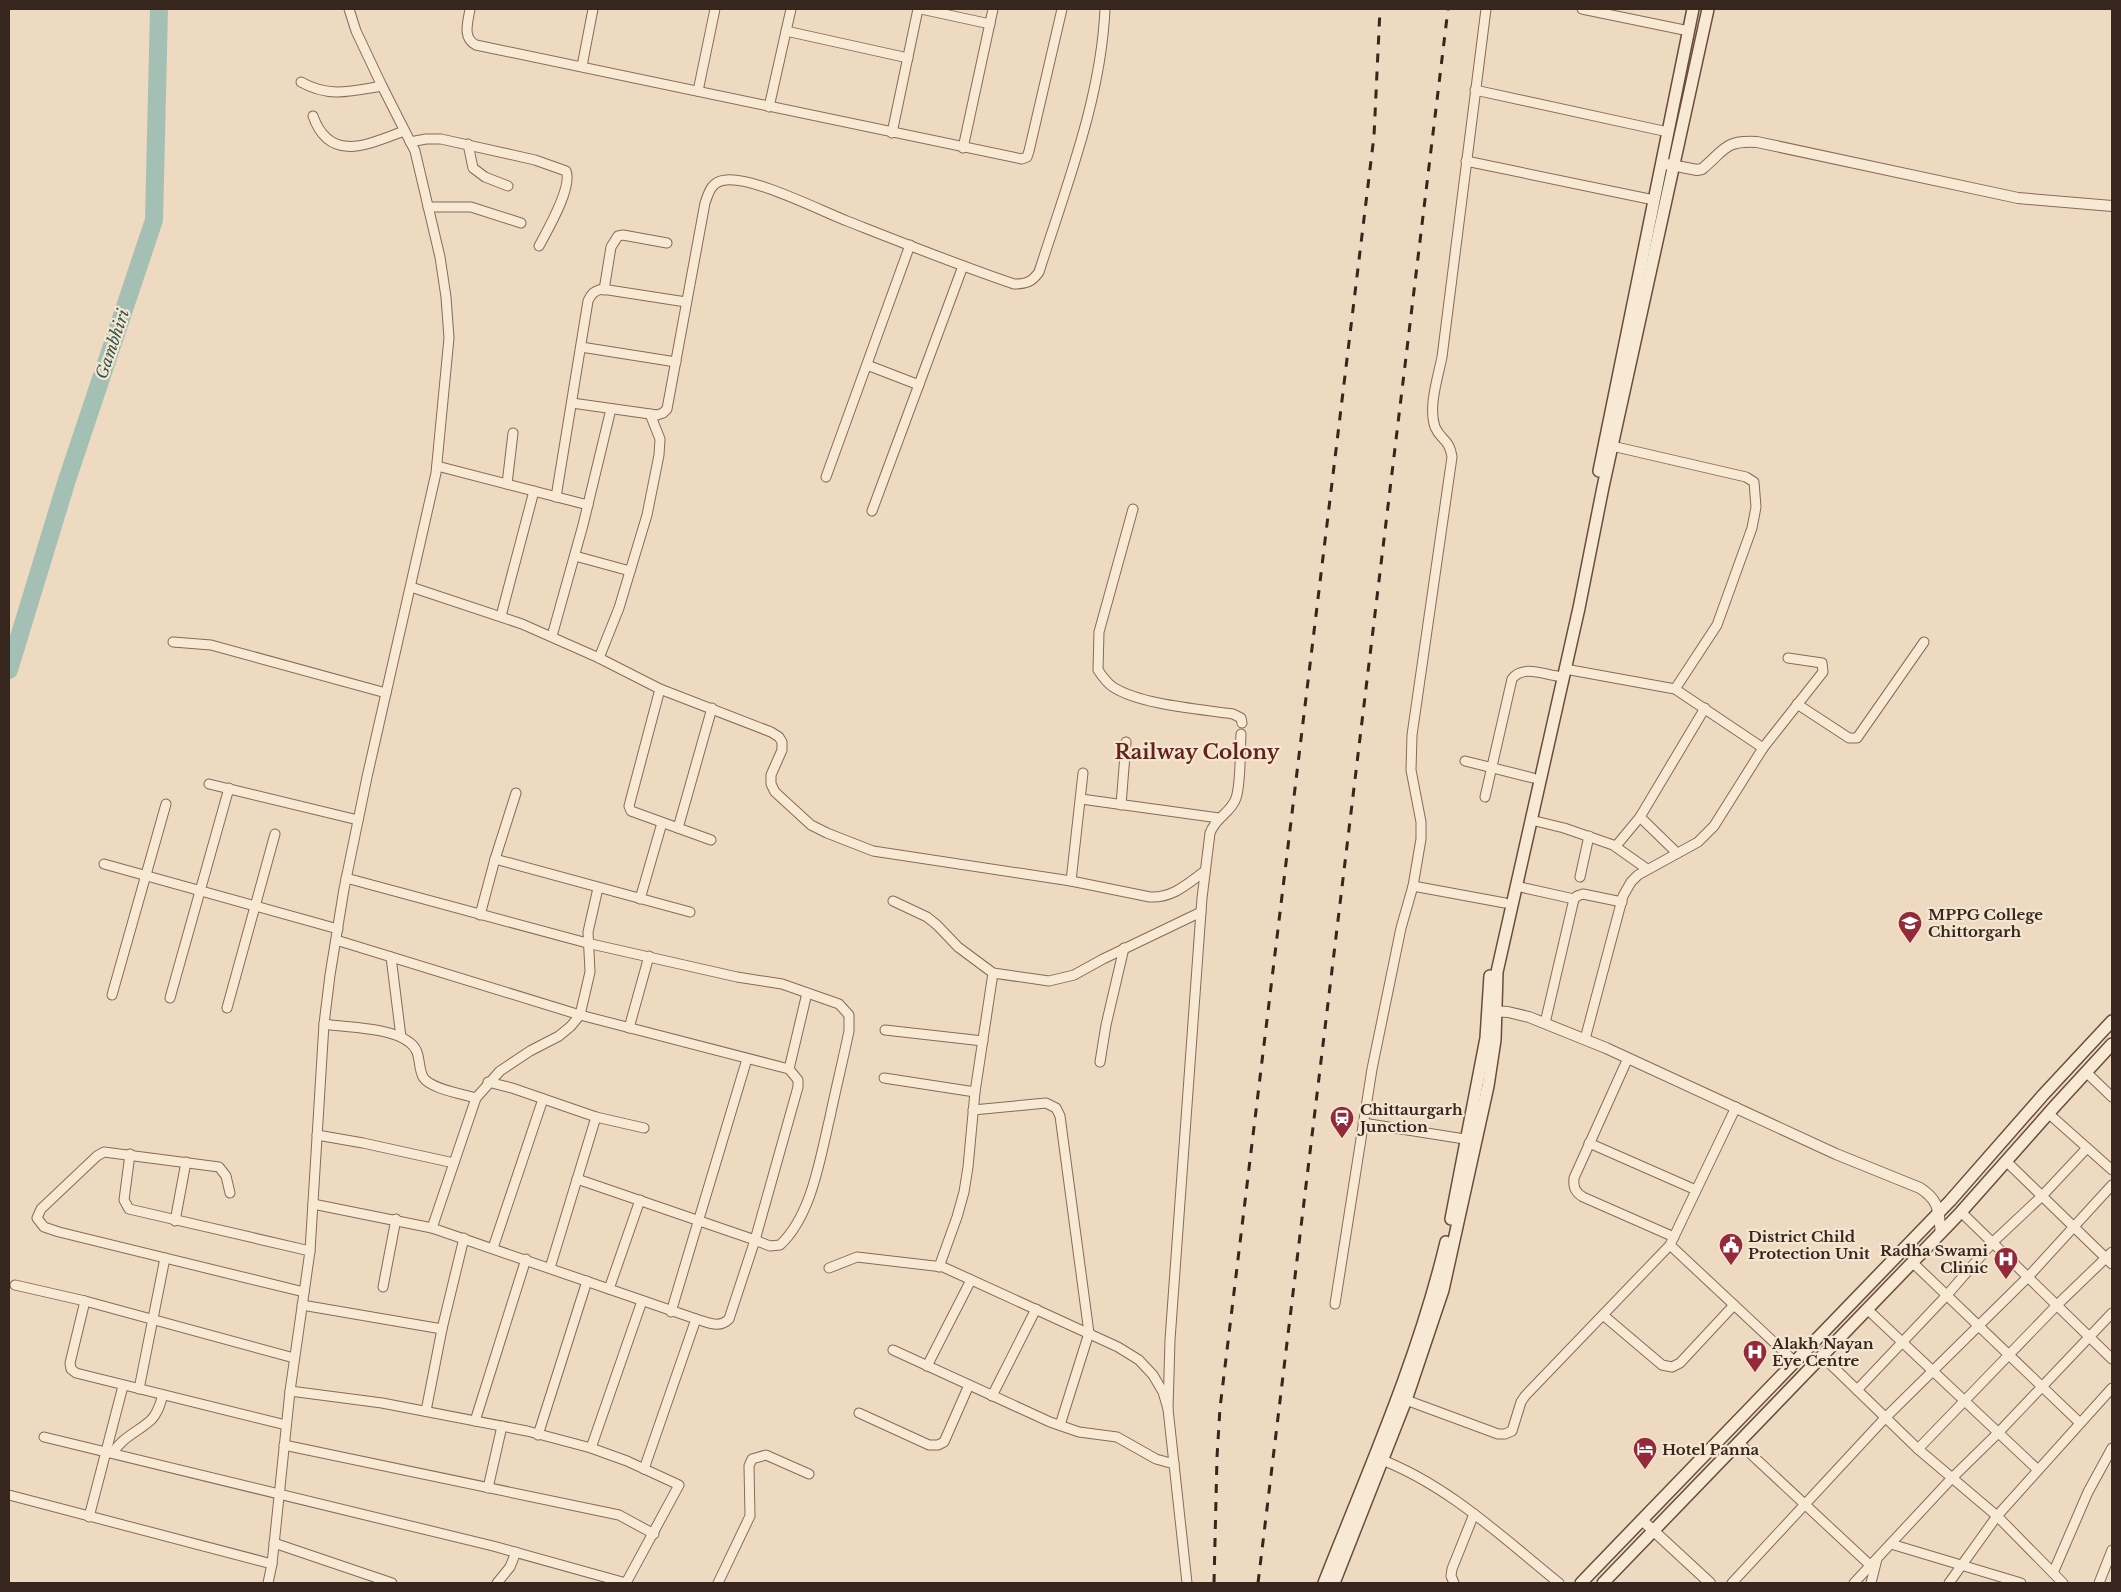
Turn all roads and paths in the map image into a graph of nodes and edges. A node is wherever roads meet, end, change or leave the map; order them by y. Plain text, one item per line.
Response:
1 (349, 9) edge
2 (470, 9) edge
3 (593, 9) edge
4 (715, 9) edge
5 (791, 9) edge
6 (920, 9) edge
7 (993, 9) edge
8 (1062, 9) edge
9 (1105, 9) edge
10 (1486, 9) edge
11 (1582, 9) edge
12 (1693, 9) edge
13 (1708, 9) edge
14 (990, 24) junction
15 (786, 31) junction
16 (1689, 31) junction
17 (908, 58) junction
18 (582, 66) junction
19 (301, 82) dead end
20 (382, 86) junction
21 (1475, 90) junction
22 (698, 92) junction
23 (769, 107) junction
24 (314, 116) dead end
25 (404, 130) junction
26 (1668, 132) junction
27 (892, 133) junction
28 (410, 142) junction
29 (468, 144) junction
30 (963, 148) junction
31 (1466, 161) junction
32 (1661, 164) junction
33 (1674, 166) junction
34 (508, 186) dead end
35 (1654, 200) junction
36 (2112, 206) edge
37 (428, 207) junction
38 (521, 223) dead end
39 (667, 243) dead end
40 (910, 245) junction
41 (539, 246) dead end
42 (963, 266) junction
43 (604, 290) junction
44 (686, 302) junction
45 (581, 347) junction
46 (676, 362) junction
47 (867, 365) junction
48 (919, 385) junction
49 (572, 403) junction
50 (610, 409) junction
51 (650, 414) junction
52 (513, 433) dead end
53 (1612, 446) junction
54 (437, 466) junction
55 (826, 477) dead end
56 (507, 484) junction
57 (534, 491) junction
58 (556, 497) junction
59 (588, 504) junction
60 (1132, 509) dead end
61 (872, 511) dead end
62 (575, 556) junction
63 (630, 570) junction
64 (411, 587) junction
65 (501, 616) junction
66 (552, 636) junction
67 (174, 642) dead end
68 (1924, 642) dead end
69 (599, 658) junction
70 (1788, 658) dead end
71 (1561, 673) junction
72 (1675, 688) junction
73 (660, 689) junction
74 (386, 693) junction
75 (1797, 704) junction
76 (712, 708) junction
77 (1705, 708) junction
78 (1242, 723) dead end
79 (1241, 734) dead end
80 (1126, 742) dead end
81 (1763, 748) junction
82 (1465, 761) dead end
83 (1492, 768) junction
84 (1083, 773) dead end
85 (1533, 778) junction
86 (209, 784) dead end
87 (229, 788) junction
88 (516, 793) dead end
89 (1486, 797) dead end
90 (1081, 799) junction
91 (166, 804) dead end
92 (1121, 805) junction
93 (1640, 817) junction
94 (1219, 818) junction
95 (358, 820) junction
96 (1531, 820) junction
97 (662, 823) junction
98 (678, 828) junction
99 (275, 834) dead end
100 (1589, 836) junction
101 (711, 840) dead end
102 (1616, 846) junction
103 (1678, 853) junction
104 (495, 859) junction
105 (104, 864) dead end
106 (1647, 869) junction
107 (1205, 871) junction
108 (146, 876) junction
109 (1580, 877) dead end
110 (346, 878) junction
111 (1071, 881) junction
112 (1413, 886) junction
113 (1516, 886) junction
114 (598, 888) junction
115 (200, 890) junction
116 (640, 899) junction
117 (1574, 899) junction
118 (893, 901) dead end
119 (1622, 902) junction
120 (1505, 903) junction
121 (255, 906) junction
122 (690, 912) dead end
123 (1201, 912) junction
124 (480, 915) junction
125 (338, 929) junction
126 (336, 940) junction
127 (587, 943) junction
128 (1124, 948) junction
129 (648, 956) junction
130 (391, 957) junction
131 (993, 973) junction
132 (807, 993) junction
133 (112, 995) dead end
134 (170, 998) dead end
135 (227, 1008) dead end
136 (1492, 1011) junction
137 (580, 1015) junction
138 (2112, 1021) edge
139 (1546, 1023) junction
140 (324, 1024) junction
141 (629, 1028) junction
142 (885, 1030) dead end
143 (401, 1037) junction
144 (1585, 1039) junction
145 (983, 1041) junction
146 (2112, 1044) edge
147 (1628, 1058) junction
148 (747, 1059) junction
149 (1100, 1062) dead end
150 (789, 1069) junction
151 (2086, 1072) junction
152 (884, 1078) dead end
153 (488, 1082) junction
154 (975, 1092) junction
155 (2112, 1097) edge
156 (476, 1098) junction
157 (543, 1099) junction
158 (1736, 1107) junction
159 (974, 1110) junction
160 (2048, 1113) junction
161 (596, 1117) junction
162 (1364, 1123) junction
163 (644, 1128) dead end
164 (317, 1134) junction
165 (1471, 1140) junction
166 (1589, 1143) junction
167 (2087, 1148) junction
168 (130, 1154) junction
169 (186, 1162) junction
170 (2007, 1162) junction
171 (454, 1163) junction
172 (2112, 1170) edge
173 (577, 1179) junction
174 (2112, 1186) edge
175 (1696, 1190) junction
176 (230, 1193) dead end
177 (2042, 1196) junction
178 (640, 1200) junction
179 (313, 1204) junction
180 (1962, 1212) junction
181 (1938, 1213) junction
182 (396, 1219) junction
183 (175, 1220) junction
184 (700, 1221) junction
185 (432, 1228) junction
186 (2075, 1228) junction
187 (1940, 1233) junction
188 (464, 1238) junction
189 (755, 1240) junction
190 (1672, 1241) junction
191 (1993, 1242) junction
192 (493, 1248) junction
193 (310, 1250) junction
194 (165, 1258) junction
195 (2110, 1258) edge
196 (526, 1260) junction
197 (1912, 1262) junction
198 (939, 1267) junction
199 (550, 1268) junction
200 (829, 1268) dead end
201 (2028, 1276) junction
202 (971, 1280) junction
203 (587, 1281) junction
204 (15, 1285) dead end
205 (383, 1286) dead end
206 (609, 1289) junction
207 (304, 1292) junction
208 (1947, 1295) junction
209 (85, 1301) junction
210 (642, 1301) junction
211 (1335, 1304) dead end
212 (302, 1305) junction
213 (1734, 1305) junction
214 (2057, 1306) junction
215 (1036, 1309) junction
216 (1867, 1309) junction
217 (672, 1312) junction
218 (2112, 1312) edge
219 (1602, 1315) junction
220 (696, 1319) junction
221 (153, 1320) junction
222 (1978, 1325) junction
223 (442, 1329) junction
224 (1089, 1333) junction
225 (2089, 1337) junction
226 (1902, 1342) junction
227 (893, 1350) dead end
228 (2010, 1356) junction
229 (1823, 1357) junction
230 (294, 1358) junction
231 (2112, 1359) edge
232 (1795, 1362) junction
233 (927, 1366) junction
234 (1934, 1372) junction
235 (968, 1385) junction
236 (123, 1386) junction
237 (2042, 1386) junction
238 (2112, 1388) edge
239 (139, 1389) junction
240 (1857, 1390) junction
241 (290, 1391) junction
242 (163, 1395) junction
243 (992, 1396) junction
244 (1406, 1400) junction
245 (1965, 1401) junction
246 (1168, 1409) junction
247 (426, 1411) junction
248 (859, 1413) dead end
249 (1885, 1418) junction
250 (475, 1421) junction
251 (2080, 1423) junction
252 (286, 1425) junction
253 (1060, 1425) junction
254 (502, 1426) junction
255 (1998, 1433) junction
256 (538, 1435) junction
257 (44, 1437) dead end
258 (1739, 1443) junction
259 (284, 1445) junction
260 (591, 1448) junction
261 (2112, 1448) edge
262 (1918, 1449) junction
263 (109, 1452) junction
264 (1378, 1458) junction
265 (1174, 1464) junction
266 (644, 1469) junction
267 (2038, 1470) junction
268 (809, 1474) dead end
269 (1951, 1479) junction
270 (488, 1488) junction
271 (279, 1493) junction
272 (9, 1495) edge
273 (1804, 1505) junction
274 (1474, 1514) junction
275 (1997, 1516) junction
276 (89, 1517) junction
277 (1643, 1521) junction
278 (1655, 1532) junction
279 (654, 1534) junction
280 (274, 1542) junction
281 (1891, 1544) junction
282 (2112, 1550) edge
283 (516, 1552) junction
284 (1874, 1562) junction
285 (272, 1564) junction
286 (1962, 1564) junction
287 (2053, 1573) junction
288 (268, 1583) edge
289 (392, 1583) edge
290 (497, 1583) edge
291 (626, 1583) edge
292 (718, 1583) edge
293 (1186, 1583) edge
294 (1324, 1583) edge
295 (1334, 1583) edge
296 (1454, 1583) edge
297 (1559, 1583) edge
298 (1581, 1583) edge
299 (1603, 1583) edge
300 (1710, 1583) edge
301 (1732, 1583) edge
302 (1854, 1583) edge
303 (1871, 1583) edge
304 (1950, 1583) edge
305 (2021, 1583) edge
306 (2063, 1583) edge
307 (2099, 1583) edge

1 - 20 street
2 - 18 street
3 - 18 street
4 - 22 street
5 - 15 street
6 - 14 street
6 - 17 street
7 - 14 street
8 - 30 street
9 - 42 street
10 - 21 street
11 - 16 street
12 - 16 main road
13 - 33 main road
14 - 30 street
15 - 17 street
15 - 23 street
16 - 26 main road
17 - 27 street
18 - 22 street
19 - 20 street
20 - 25 street
21 - 26 street
21 - 31 street
22 - 23 street
23 - 27 street
24 - 25 street
25 - 28 street
26 - 32 main road
27 - 30 street
28 - 29 street
28 - 37 street
29 - 34 street
29 - 41 street
31 - 35 street
31 - 112 street
32 - 33 street
32 - 35 main road
33 - 36 street
33 - 53 main road
35 - 71 main road
37 - 38 street
37 - 54 street
39 - 43 street
40 - 42 street
40 - 44 street
40 - 47 street
42 - 48 street
43 - 44 street
43 - 45 street
44 - 46 street
45 - 46 street
45 - 49 street
46 - 51 street
47 - 48 street
47 - 55 street
48 - 61 street
49 - 50 street
49 - 58 street
50 - 51 street
50 - 59 street
51 - 63 street
52 - 56 street
53 - 71 main road
53 - 72 street
54 - 56 street
54 - 64 street
56 - 57 street
57 - 58 street
57 - 65 street
58 - 59 street
59 - 62 street
60 - 78 street
62 - 63 street
62 - 66 street
63 - 69 street
64 - 65 street
64 - 74 street
65 - 66 street
66 - 69 street
67 - 74 street
68 - 75 street
69 - 73 street
70 - 75 street
71 - 72 street
71 - 83 street
71 - 85 main road
71 - 96 main road
72 - 77 street
73 - 76 street
73 - 97 street
74 - 95 street
75 - 81 street
76 - 98 street
76 - 111 street
77 - 81 street
77 - 93 street
79 - 94 street
80 - 92 street
81 - 103 street
82 - 83 street
83 - 85 street
83 - 89 street
84 - 90 street
85 - 120 main road
86 - 87 street
87 - 95 street
87 - 115 street
88 - 104 street
90 - 92 street
90 - 111 street
91 - 108 street
92 - 94 street
93 - 102 street
93 - 103 street
94 - 107 street
95 - 110 street
96 - 100 street
96 - 113 main road
97 - 98 street
97 - 116 street
98 - 101 street
99 - 121 street
100 - 102 street
100 - 109 street
102 - 106 street
103 - 106 street
104 - 114 street
104 - 124 street
105 - 108 street
106 - 119 street
107 - 111 street
107 - 123 street
108 - 115 street
108 - 133 street
110 - 124 street
110 - 125 street
112 - 120 street
112 - 162 street
113 - 117 street
113 - 136 main road
114 - 116 street
114 - 127 street
115 - 121 street
115 - 134 street
116 - 122 street
117 - 119 street
117 - 139 street
118 - 131 street
119 - 144 street
120 - 136 main road
121 - 125 street
121 - 135 street
123 - 128 street
123 - 246 street
124 - 127 street
125 - 126 street
126 - 130 street
126 - 140 street
127 - 129 street
127 - 137 street
128 - 131 street
128 - 149 street
129 - 132 street
129 - 141 street
130 - 137 street
130 - 143 street
131 - 145 street
132 - 150 street
132 - 189 street
136 - 139 street
136 - 165 main road
137 - 141 street
137 - 153 street
138 - 181 main road
139 - 144 street
140 - 143 street
140 - 164 street
141 - 148 street
142 - 145 street
143 - 156 street
144 - 147 street
145 - 154 street
146 - 151 main road
147 - 158 street
147 - 166 street
148 - 150 street
148 - 184 street
150 - 189 street
151 - 155 street
151 - 160 main road
152 - 154 street
153 - 156 street
153 - 157 street
154 - 159 street
156 - 171 street
157 - 161 street
157 - 192 street
158 - 175 street
158 - 181 street
159 - 198 street
159 - 224 street
160 - 167 street
160 - 170 main road
161 - 163 street
161 - 173 street
162 - 165 street
162 - 211 street
164 - 171 street
164 - 179 street
165 - 244 main road
165 - 264 main road
166 - 175 street
166 - 190 street
167 - 172 street
167 - 177 street
168 - 169 street
168 - 183 street
168 - 194 street
169 - 176 street
169 - 183 street
170 - 177 street
170 - 180 main road
171 - 185 street
173 - 178 street
173 - 199 street
174 - 186 street
175 - 190 street
177 - 186 street
177 - 191 street
178 - 184 street
178 - 206 street
179 - 182 street
179 - 193 street
180 - 187 main road
180 - 191 street
181 - 187 street
181 - 232 main road
182 - 185 street
182 - 205 street
183 - 193 street
184 - 189 street
184 - 217 street
185 - 188 street
186 - 195 street
186 - 201 street
187 - 197 main road
188 - 192 street
188 - 223 street
189 - 220 street
190 - 213 street
190 - 219 street
191 - 201 street
191 - 208 street
192 - 196 street
193 - 207 street
194 - 207 street
194 - 221 street
195 - 214 street
196 - 199 street
196 - 250 street
197 - 208 street
197 - 216 main road
198 - 200 street
198 - 202 street
199 - 203 street
201 - 214 street
201 - 222 street
202 - 215 street
202 - 233 street
203 - 206 street
203 - 256 street
204 - 209 street
206 - 210 street
207 - 212 street
208 - 222 street
208 - 226 street
209 - 221 street
209 - 236 street
210 - 217 street
210 - 260 street
212 - 223 street
212 - 230 street
213 - 219 street
213 - 232 street
214 - 225 street
214 - 228 street
215 - 224 street
215 - 243 street
216 - 226 street
216 - 229 main road
217 - 220 street
218 - 225 street
219 - 244 street
220 - 266 street
221 - 230 street
221 - 239 street
222 - 228 street
222 - 234 street
223 - 247 street
224 - 246 street
224 - 253 street
225 - 231 street
225 - 237 street
226 - 234 street
226 - 240 street
227 - 233 street
228 - 237 street
228 - 245 street
229 - 240 street
229 - 258 main road
230 - 241 street
232 - 277 main road
233 - 235 street
234 - 245 street
234 - 249 street
235 - 243 street
235 - 248 street
236 - 239 street
236 - 263 street
237 - 251 street
237 - 255 street
238 - 251 street
239 - 242 street
240 - 249 street
241 - 247 street
241 - 252 street
242 - 252 street
242 - 263 street
243 - 253 street
244 - 264 main road
245 - 255 street
245 - 262 street
246 - 265 street
247 - 250 street
249 - 262 street
249 - 273 street
250 - 254 street
251 - 267 street
252 - 259 street
253 - 265 street
254 - 256 street
254 - 270 street
255 - 267 street
255 - 269 street
256 - 260 street
257 - 263 street
258 - 273 street
258 - 278 main road
259 - 270 street
259 - 271 street
260 - 266 street
261 - 287 street
262 - 269 street
263 - 271 street
263 - 276 street
264 - 274 street
264 - 294 main road
264 - 295 main road
265 - 293 street
266 - 279 street
267 - 275 street
268 - 292 street
269 - 275 street
269 - 281 street
270 - 279 street
271 - 280 street
271 - 283 street
272 - 276 street
273 - 284 street
273 - 301 street
274 - 296 street
274 - 297 street
275 - 286 street
275 - 287 street
276 - 285 street
277 - 278 street
277 - 298 main road
278 - 299 main road
278 - 300 street
279 - 291 street
280 - 285 street
280 - 289 street
281 - 284 street
281 - 286 street
282 - 307 street
283 - 290 street
283 - 291 street
284 - 302 street
284 - 303 street
285 - 288 street
286 - 304 street
286 - 305 street
287 - 306 street

